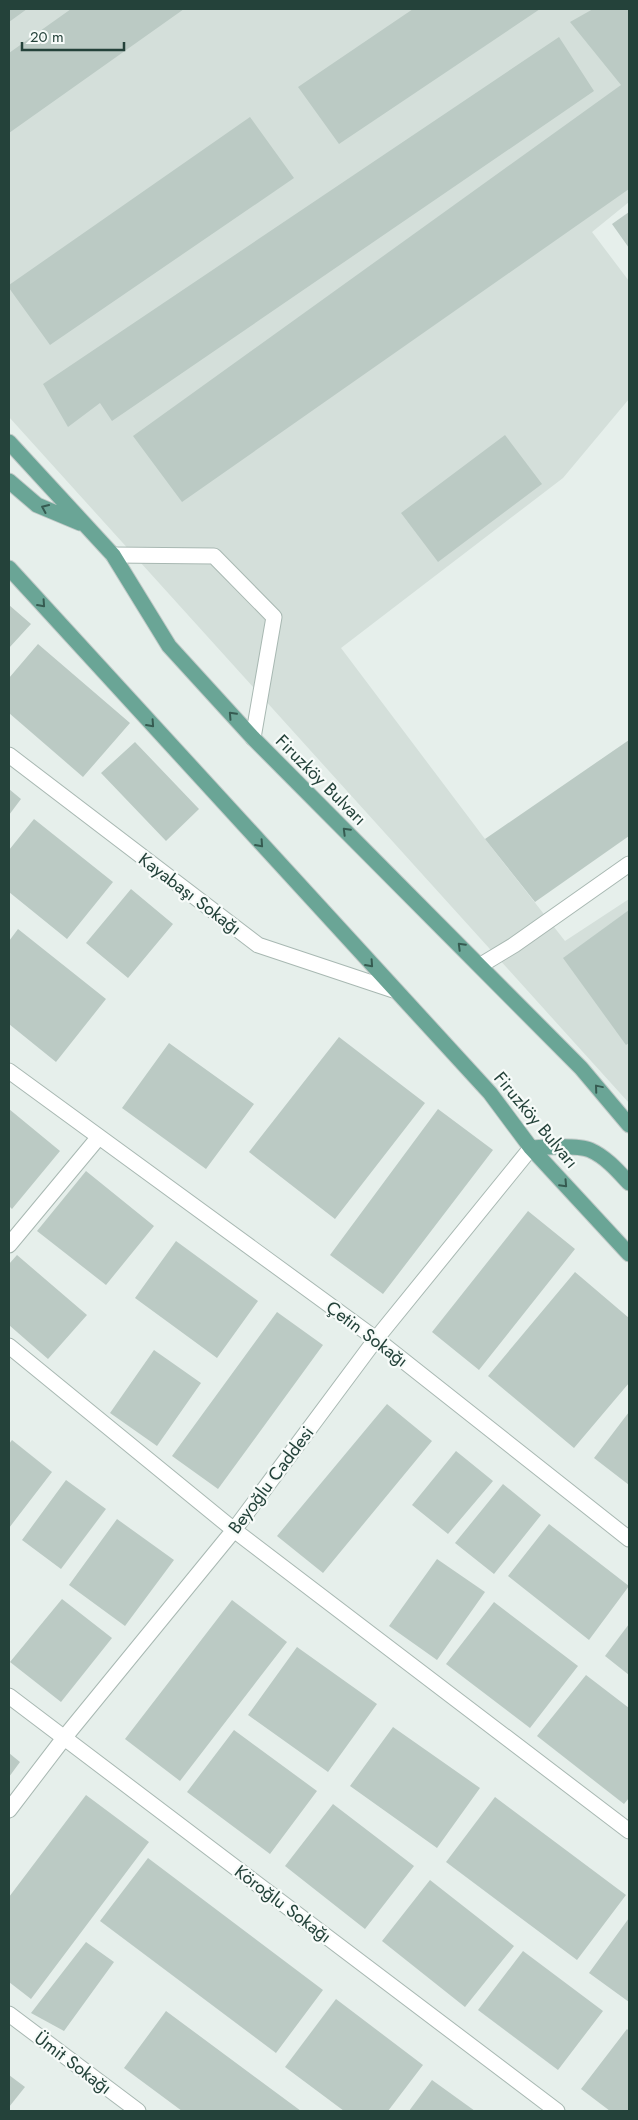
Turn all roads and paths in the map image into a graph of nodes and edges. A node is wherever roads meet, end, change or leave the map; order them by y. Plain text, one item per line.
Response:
1 (9, 442) edge
2 (9, 481) edge
3 (86, 526) junction
4 (113, 555) junction
5 (9, 568) edge
6 (253, 738) junction
7 (9, 755) edge
8 (629, 864) edge
9 (480, 965) junction
10 (393, 990) junction
11 (9, 1071) edge
12 (629, 1126) edge
13 (98, 1138) junction
14 (531, 1148) junction
15 (629, 1183) edge
16 (9, 1245) edge
17 (629, 1254) edge
18 (376, 1339) junction
19 (9, 1346) edge
20 (234, 1530) junction
21 (629, 1539) edge
22 (9, 1696) edge
23 (64, 1738) junction
24 (9, 1810) edge
25 (629, 1831) edge
26 (9, 2014) edge
27 (138, 2111) edge
28 (557, 2111) edge

1 - 3 main road, Firuzköy Bulvarı
3 -> 2 main road
3 - 4 main road, Firuzköy Bulvarı
6 -> 4 main road, Firuzköy Bulvarı
4 - 6 street
5 -> 10 main road, Firuzköy Bulvarı
9 -> 6 main road, Firuzköy Bulvarı
7 - 10 street, Kayabaşı Sokağı
8 - 9 street
12 -> 9 main road, Firuzköy Bulvarı
10 - 14 main road, Firuzköy Bulvarı
11 - 13 street, Çetin Sokağı
13 - 16 street
13 - 18 street, Çetin Sokağı
14 - 15 main road
14 -> 17 main road, Firuzköy Bulvarı
14 - 18 street, Beyoğlu Caddesi
18 - 20 street, Beyoğlu Caddesi
18 - 21 street, Çetin Sokağı
19 - 20 street
20 - 23 street, Beyoğlu Caddesi
20 - 25 street
22 - 23 street, Köroğlu Sokağı
23 - 24 street, Beyoğlu Caddesi
23 - 28 street, Köroğlu Sokağı
26 - 27 street, Ümit Sokağı

